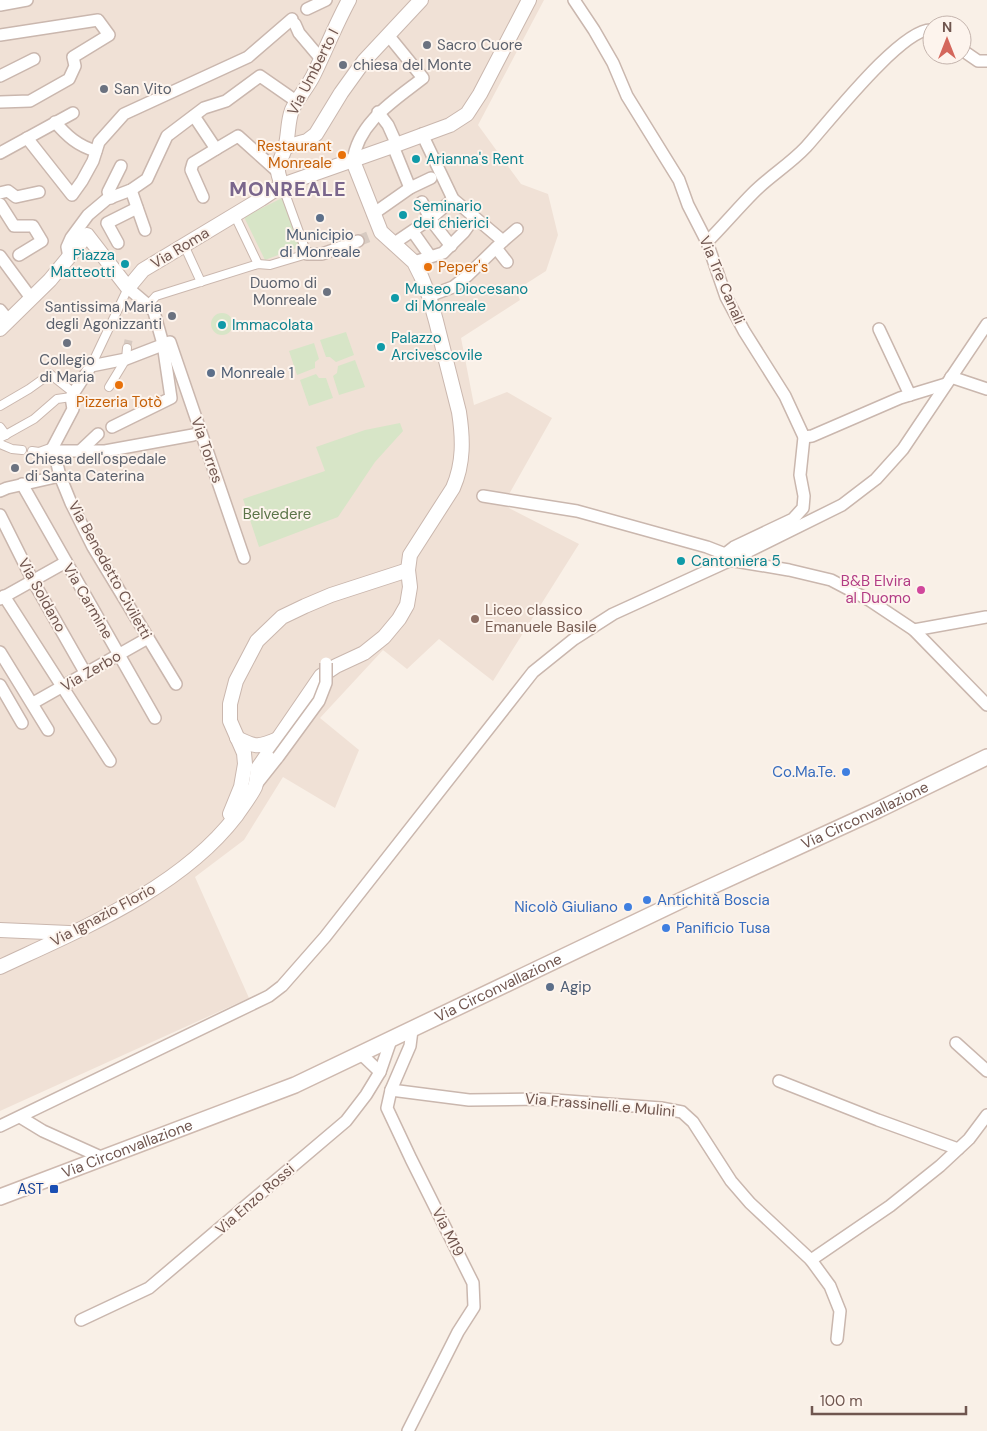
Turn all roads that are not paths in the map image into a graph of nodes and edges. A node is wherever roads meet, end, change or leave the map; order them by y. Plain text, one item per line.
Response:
1 (27, 0) edge
2 (327, 0) edge
3 (421, 0) edge
4 (529, 0) edge
5 (574, 0) edge
6 (347, 3) edge
7 (0, 5) edge
8 (307, 9) dead end
9 (922, 32) edge
10 (0, 35) edge
11 (388, 35) junction
12 (972, 57) edge
13 (321, 59) junction
14 (34, 60) dead end
15 (987, 61) edge
16 (0, 76) edge
17 (296, 101) junction
18 (0, 102) edge
19 (378, 112) junction
20 (73, 113) dead end
21 (194, 116) junction
22 (56, 122) junction
23 (422, 134) junction
24 (27, 138) junction
25 (395, 146) junction
26 (286, 147) junction
27 (216, 149) junction
28 (96, 151) junction
29 (0, 153) edge
30 (353, 161) junction
31 (121, 166) dead end
32 (277, 171) junction
33 (436, 176) junction
34 (282, 185) junction
35 (410, 188) junction
36 (131, 190) junction
37 (39, 192) dead end
38 (0, 193) edge
39 (203, 197) dead end
40 (111, 198) junction
41 (453, 199) junction
42 (422, 202) dead end
43 (0, 204) edge
44 (137, 208) junction
45 (373, 214) junction
46 (235, 216) junction
47 (474, 218) junction
48 (430, 219) junction
49 (517, 229) dead end
50 (145, 230) dead end
51 (413, 232) junction
52 (358, 241) tunnel mouth
53 (707, 242) junction
54 (118, 243) dead end
55 (393, 244) junction
56 (184, 245) junction
57 (500, 245) junction
58 (451, 246) junction
59 (307, 254) junction
60 (19, 255) dead end
61 (0, 256) edge
62 (430, 256) junction
63 (69, 257) junction
64 (414, 262) junction
65 (507, 262) dead end
66 (258, 264) junction
67 (201, 282) junction
68 (128, 288) junction
69 (429, 296) junction
70 (31, 298) junction
71 (148, 305) junction
72 (3, 320) edge
73 (987, 324) edge
74 (879, 330) dead end
75 (167, 343) junction
76 (126, 353) junction
77 (90, 366) junction
78 (949, 380) junction
79 (109, 387) dead end
80 (987, 389) edge
81 (72, 395) junction
82 (910, 395) junction
83 (0, 406) edge
84 (0, 427) edge
85 (112, 427) dead end
86 (98, 434) dead end
87 (193, 434) dead end
88 (3, 436) edge
89 (804, 437) junction
90 (0, 444) edge
91 (54, 449) junction
92 (22, 450) dead end
93 (32, 451) dead end
94 (80, 451) junction
95 (60, 476) junction
96 (22, 484) junction
97 (0, 491) edge
98 (483, 496) dead end
99 (0, 515) edge
100 (727, 557) junction
101 (244, 558) dead end
102 (66, 562) junction
103 (408, 570) junction
104 (33, 581) junction
105 (2, 597) edge
106 (986, 617) dead end
107 (914, 630) junction
108 (148, 638) junction
109 (0, 652) edge
110 (119, 655) junction
111 (326, 662) dead end
112 (86, 674) junction
113 (176, 684) dead end
114 (0, 686) edge
115 (63, 687) junction
116 (33, 704) junction
117 (987, 705) edge
118 (155, 718) dead end
119 (22, 723) dead end
120 (48, 730) dead end
121 (238, 738) junction
122 (278, 739) junction
123 (987, 757) edge
124 (110, 761) dead end
125 (255, 786) junction
126 (223, 832) junction
127 (7, 930) edge
128 (72, 933) junction
129 (31, 953) junction
130 (0, 967) edge
131 (412, 1030) junction
132 (390, 1040) junction
133 (956, 1042) dead end
134 (361, 1054) junction
135 (987, 1071) edge
136 (380, 1072) junction
137 (780, 1081) dead end
138 (390, 1090) junction
139 (987, 1115) edge
140 (20, 1117) junction
141 (0, 1126) edge
142 (958, 1149) junction
143 (103, 1158) junction
144 (0, 1196) edge
145 (811, 1260) junction
146 (81, 1320) dead end
147 (837, 1339) dead end
148 (408, 1431) edge

1 - 7 street
2 - 6 street
2 - 8 street
3 - 11 street
4 - 23 street, Via Roma
5 - 53 street, Via Tre Canali
6 - 13 street, Via Umberto I
9 - 53 street
10 - 18 street
11 - 19 street
11 - 26 street
12 - 15 street
13 - 17 street, Via Umberto I
13 - 28 street
14 - 16 street
17 - 21 street
17 - 26 street, Via Umberto I
19 - 25 street
19 - 30 street
20 - 22 street
21 - 27 street
21 - 36 street
22 - 24 street
22 - 28 street
23 - 25 street, Via Roma
23 - 33 street
24 - 28 street
24 - 29 street
25 - 30 street, Via Roma
25 - 35 street
26 - 32 street, Via Umberto I
27 - 32 street
27 - 39 street
30 - 34 street, Via Roma
30 - 45 street
31 - 40 street
32 - 34 street
33 - 35 street
33 - 41 street
34 - 46 street, Via Roma
34 - 59 street
35 - 45 street
36 - 40 street
36 - 44 street
37 - 38 street
40 - 63 street
41 - 47 street
41 - 48 street
42 - 48 street
43 - 60 street
44 - 50 street
44 - 54 street
45 - 55 street
46 - 56 street, Via Roma
46 - 66 street
47 - 57 street
47 - 58 street
48 - 51 street
48 - 58 street
49 - 57 street
51 - 55 street
51 - 62 street
52 - 59 street
53 - 89 street, Via Tre Canali
55 - 64 street
56 - 67 street
56 - 68 street, Via Roma
57 - 65 street
57 - 69 street
58 - 62 street
59 - 66 street
61 - 70 street
62 - 64 street
63 - 68 street
63 - 70 street
64 - 69 street
66 - 67 street
67 - 71 street
68 - 71 street
68 - 77 street, Via Roma
69 - 103 street
70 - 72 street
71 - 75 street
73 - 78 street
74 - 82 street
75 - 76 street
75 - 85 street
75 - 101 street, Via Torres
76 - 77 street
76 - 79 street
77 - 81 street
78 - 80 street
78 - 82 street
78 - 100 street
81 - 83 street
81 - 88 street
81 - 91 street
82 - 89 street
84 - 88 street
86 - 94 street
87 - 94 street
89 - 100 street
90 - 92 street
91 - 93 street
91 - 94 street
91 - 95 street, Via Benedetto Civiletti
95 - 96 street
95 - 108 street, Via Benedetto Civiletti
96 - 97 street
96 - 102 street, Via Carmine
98 - 100 street
99 - 104 street, Via Soldano
100 - 107 street
100 - 140 street
102 - 104 street
102 - 110 street, Via Carmine
103 - 121 street, Via Ignazio Florio
103 - 122 street, Via Ignazio Florio
104 - 105 street
104 - 112 street, Via Soldano
105 - 115 street
106 - 107 street
107 - 117 street
108 - 110 street, Via Zerbo
108 - 113 street, Via Benedetto Civiletti
109 - 116 street
110 - 112 street, Via Zerbo
110 - 118 street, Via Carmine
111 - 125 street, bridge
112 - 115 street, Via Zerbo
114 - 119 street
115 - 116 street, Via Zerbo
115 - 124 street
116 - 120 street
121 - 122 street
121 - 126 street, Via Ignazio Florio
122 - 125 street, Via Ignazio Florio
123 - 131 main road, Via Circonvallazione
125 - 126 street, Via Ignazio Florio
126 - 128 street, Via Ignazio Florio
127 - 128 street
127 - 129 street
128 - 129 street, Via Ignazio Florio
129 - 130 street, Via Ignazio Florio
131 - 132 main road, Via Circonvallazione
131 - 138 street, Via M19
132 - 134 main road, Via Circonvallazione
132 - 136 street, Via Enzo Rossi
133 - 135 street
134 - 136 street
134 - 143 main road, Via Circonvallazione
136 - 146 street, Via Enzo Rossi
137 - 142 street
138 - 145 street, Via Frassinelli e Mulini
138 - 148 street, Via M19
139 - 142 street
140 - 141 street
140 - 143 street
142 - 145 street
143 - 144 main road, Via Circonvallazione
145 - 147 street, Via Frassinelli e Mulini

